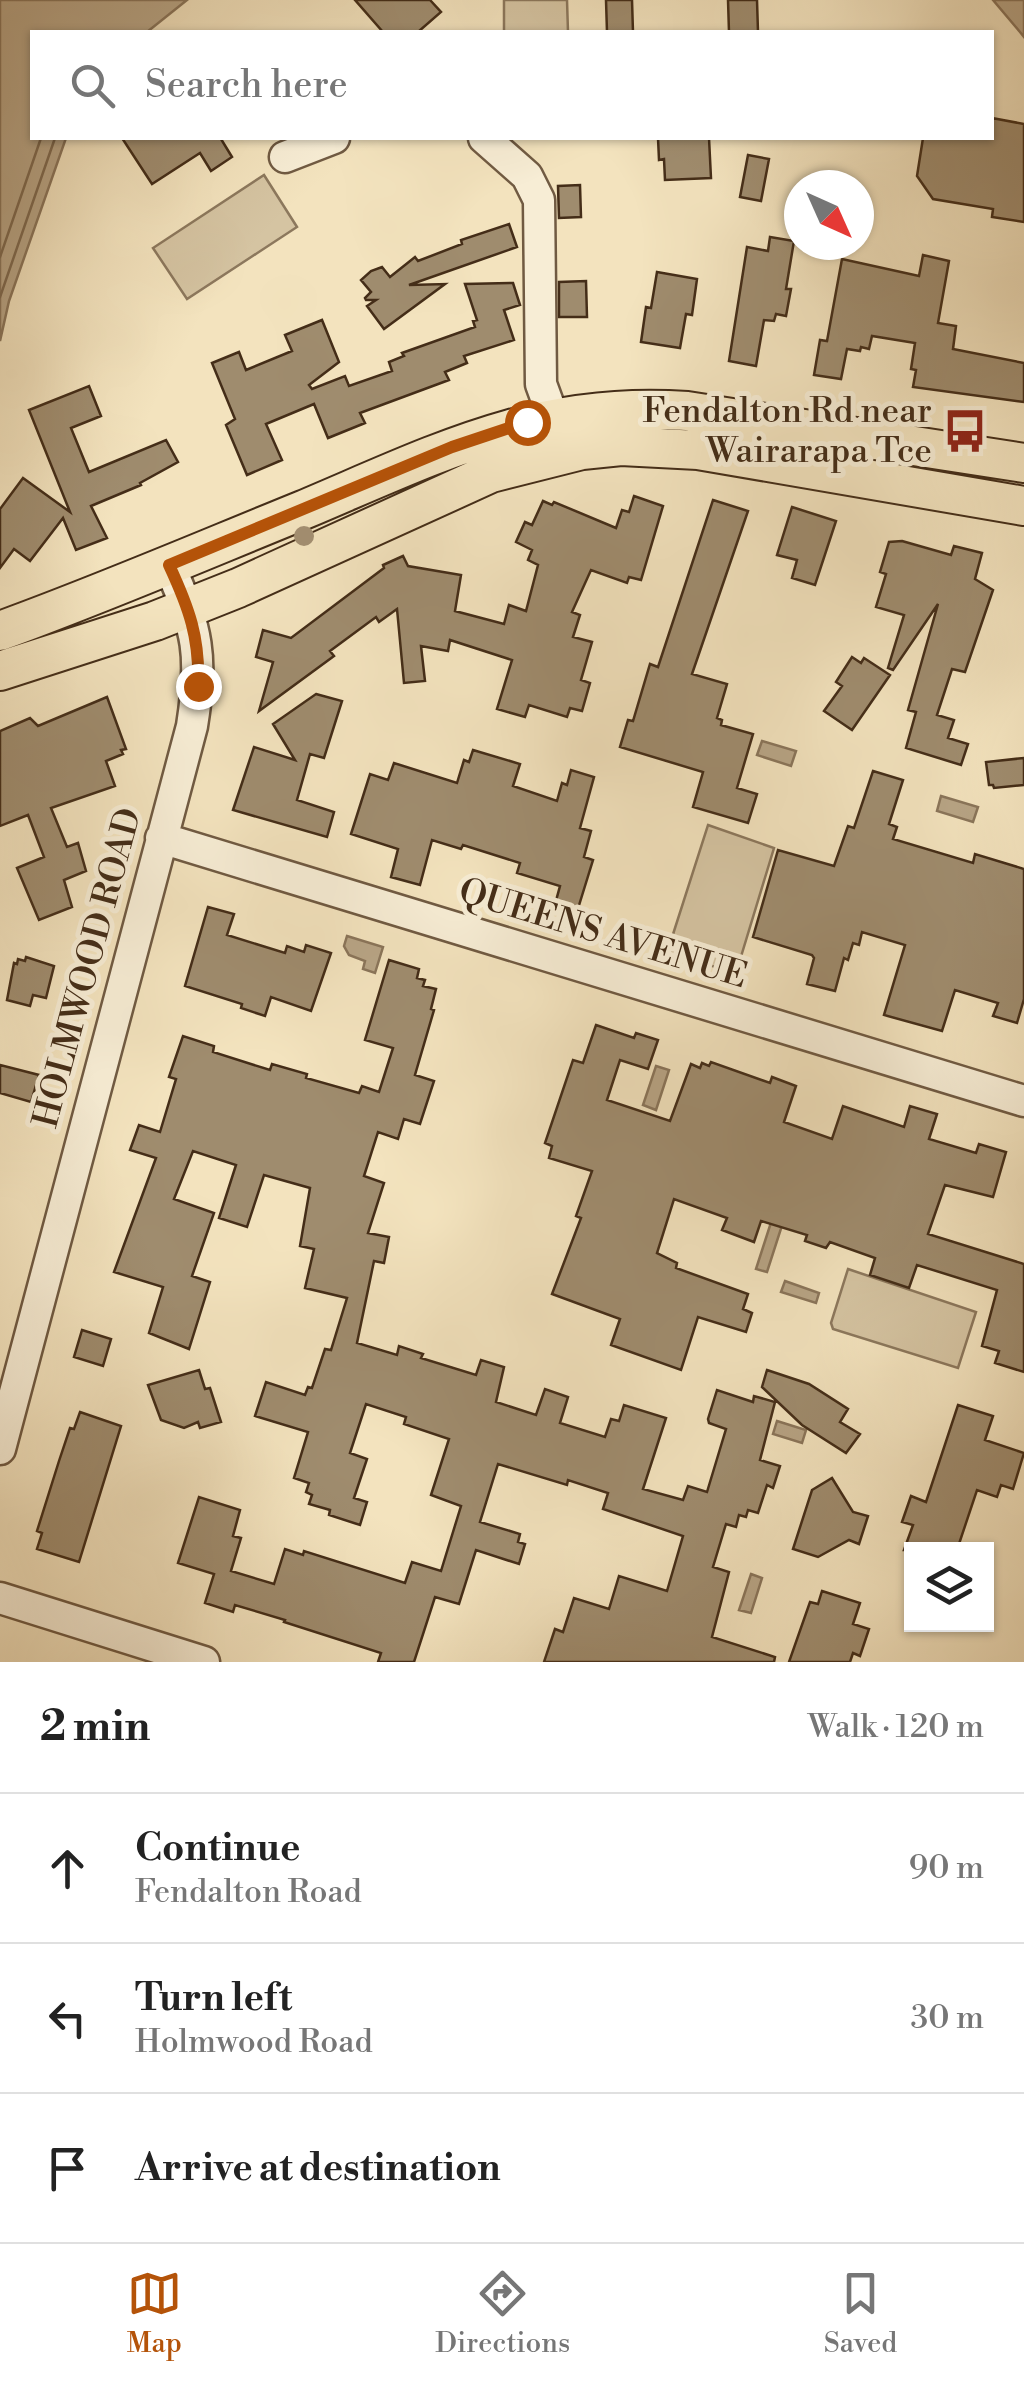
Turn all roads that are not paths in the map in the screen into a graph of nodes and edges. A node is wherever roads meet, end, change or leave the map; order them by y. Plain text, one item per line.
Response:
1 (329, 140) edge
2 (486, 140) edge
3 (285, 157) dead end
4 (553, 417) junction
5 (1024, 463) edge
6 (1024, 506) edge
7 (169, 565) junction
8 (188, 608) junction
9 (0, 631) edge
10 (0, 671) edge
11 (161, 838) junction
12 (1024, 1102) edge
13 (0, 1449) edge
14 (0, 1598) edge
15 (204, 1662) edge

1 - 3 street
2 - 4 street
4 - 5 main road
4 - 7 main road
6 - 8 main road
7 - 8 street, HOLMWOOD ROAD
7 - 9 main road
8 - 10 main road
8 - 11 street, HOLMWOOD ROAD
11 - 12 street, QUEENS AVENUE
11 - 13 street, HOLMWOOD ROAD
14 - 15 street

